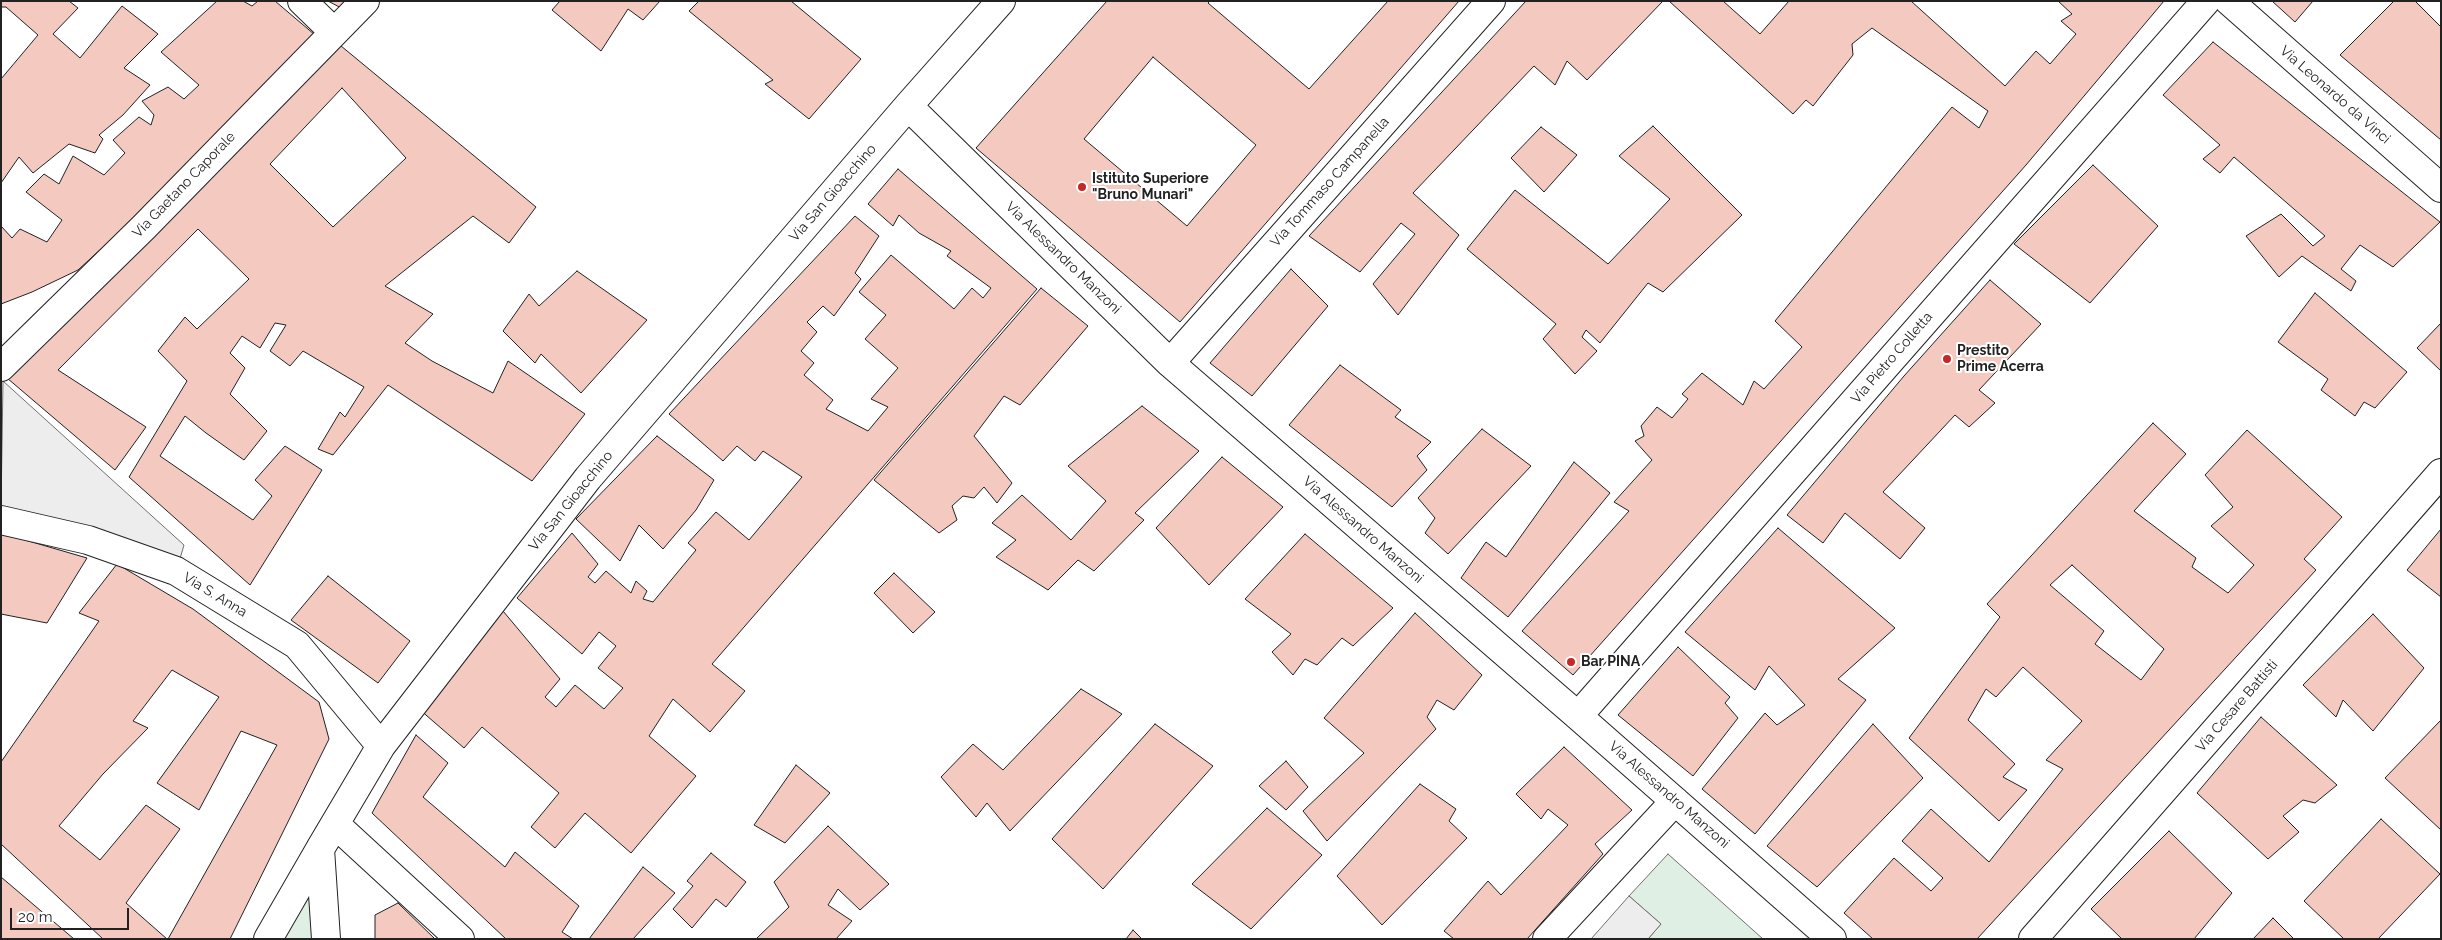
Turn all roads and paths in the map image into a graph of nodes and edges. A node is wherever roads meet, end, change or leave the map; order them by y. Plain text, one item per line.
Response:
1 (302, 1) edge
2 (365, 1) edge
3 (1001, 1) edge
4 (1491, 1) edge
5 (2206, 1) edge
6 (2229, 1) edge
7 (334, 32) junction
8 (908, 106) junction
9 (2441, 188) edge
10 (6, 351) edge
11 (1170, 363) junction
12 (2441, 473) edge
13 (1, 520) edge
14 (1578, 716) junction
15 (381, 746) junction
16 (1675, 801) junction
17 (335, 824) junction
18 (320, 849) junction
19 (268, 939) edge
20 (326, 939) edge
21 (460, 939) edge
22 (1547, 939) edge
23 (1832, 939) edge
24 (2033, 939) edge

1 - 7 street
2 - 7 street, Via Gaetano Caporale
3 - 8 street, Via San Gioacchino
4 - 11 street, Via Tommaso Campanella
5 - 14 street, Via Pietro Colletta
6 - 9 street, Via Leonardo da Vinci
7 - 10 street, Via Gaetano Caporale
8 - 11 street, Via Alessandro Manzoni
8 - 15 street, Via San Gioacchino
11 - 14 street, Via Alessandro Manzoni
12 - 24 street, Via Cesare Battisti
13 - 15 street, Via S. Anna
14 - 16 street, Via Alessandro Manzoni
15 - 17 street, Via San Gioacchino
16 - 22 street
16 - 23 street, Via Alessandro Manzoni
17 - 18 street, Via San Gioacchino
17 - 21 street
18 - 19 street, Via San Gioacchino
18 - 20 street

